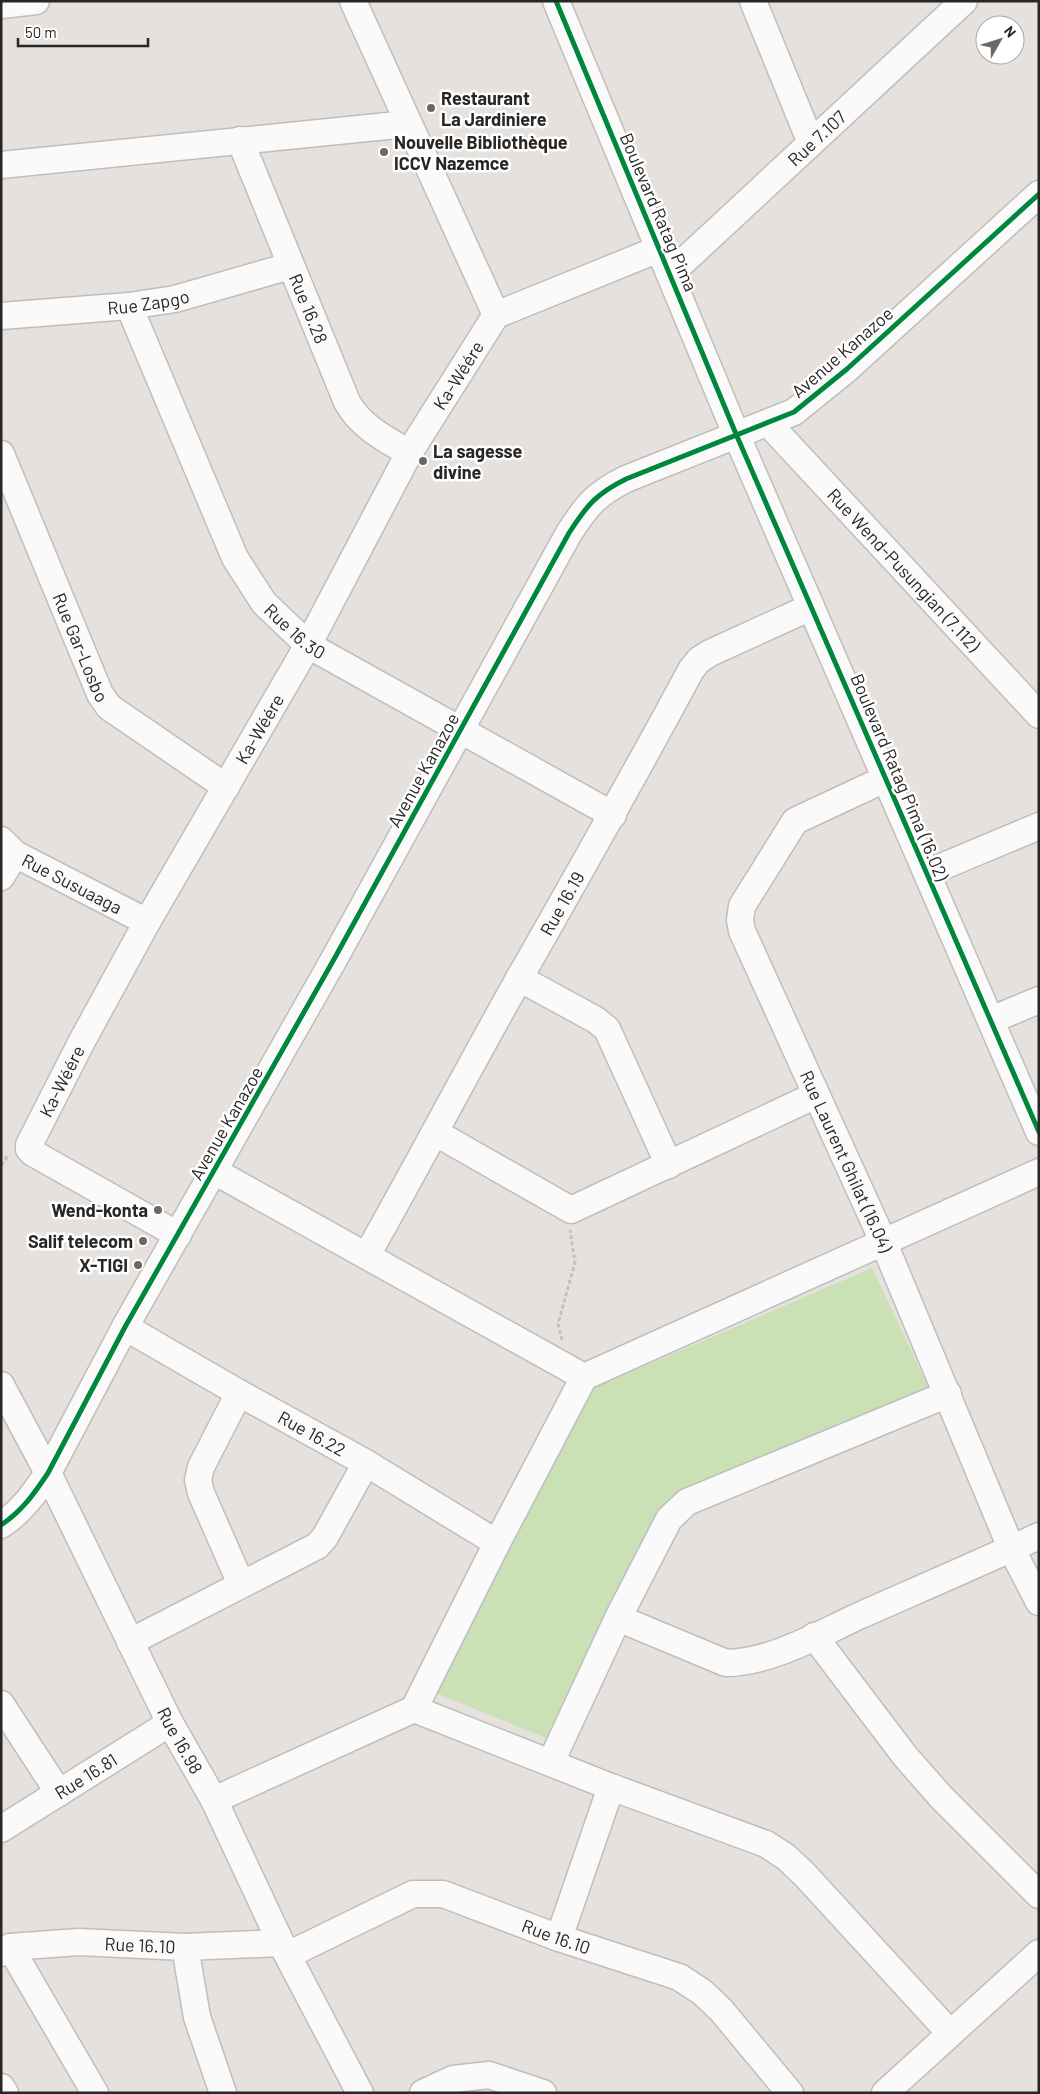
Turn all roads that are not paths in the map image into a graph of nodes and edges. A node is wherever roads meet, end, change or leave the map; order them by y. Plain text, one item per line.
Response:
1 (36, 1) edge
2 (353, 1) edge
3 (556, 1) edge
4 (753, 1) edge
5 (964, 1) edge
6 (1, 5) edge
7 (407, 124) junction
8 (240, 140) junction
9 (811, 143) junction
10 (1, 165) edge
11 (1039, 194) edge
12 (659, 249) junction
13 (290, 266) junction
14 (670, 274) junction
15 (129, 306) junction
16 (496, 315) junction
17 (1, 316) edge
18 (768, 423) junction
19 (736, 434) junction
20 (409, 453) junction
21 (1, 454) edge
22 (811, 608) junction
23 (308, 645) junction
24 (1039, 715) edge
25 (461, 729) junction
26 (887, 778) junction
27 (226, 787) junction
28 (613, 815) junction
29 (1039, 826) edge
30 (8, 847) edge
31 (927, 873) junction
32 (1, 877) edge
33 (147, 922) junction
34 (519, 978) junction
35 (1039, 1000) edge
36 (991, 1020) junction
37 (816, 1095) junction
38 (1039, 1132) edge
39 (436, 1133) junction
40 (669, 1165) junction
41 (214, 1171) junction
42 (1039, 1172) edge
43 (178, 1235) junction
44 (883, 1242) junction
45 (366, 1255) junction
46 (125, 1327) junction
47 (584, 1377) junction
48 (239, 1393) junction
49 (948, 1394) junction
50 (5, 1401) edge
51 (366, 1462) junction
52 (48, 1473) junction
53 (1, 1525) edge
54 (1039, 1536) edge
55 (497, 1543) junction
56 (1011, 1548) junction
57 (241, 1584) junction
58 (1039, 1602) edge
59 (618, 1618) junction
60 (814, 1636) junction
61 (130, 1642) junction
62 (1, 1704) edge
63 (414, 1709) junction
64 (170, 1723) junction
65 (551, 1762) junction
66 (611, 1787) junction
67 (59, 1793) junction
68 (214, 1800) junction
69 (1, 1829) edge
70 (1039, 1895) edge
71 (559, 1938) junction
72 (185, 1947) junction
73 (285, 1949) junction
74 (6, 1950) edge
75 (1039, 1953) edge
76 (950, 2033) junction
77 (1, 2087) edge
78 (5, 2093) edge
79 (96, 2093) edge
80 (223, 2093) edge
81 (360, 2093) edge
82 (423, 2093) edge
83 (543, 2093) edge
84 (790, 2093) edge
85 (885, 2093) edge

1 - 6 street
2 - 7 street
3 - 12 street, Boulevard Ratag Pima
4 - 9 street
5 - 9 street, Rue 7.107
7 - 8 street
7 - 16 street
8 - 10 street
8 - 13 street, Rue 16.28
9 - 14 street, Rue 7.107
11 - 18 street, Avenue Kanazoe
12 - 14 street, Boulevard Ratag Pima
12 - 16 street
13 - 15 street, Rue Zapgo
13 - 20 street, Rue 16.28
14 - 19 street, Boulevard Ratag Pima
15 - 17 street, Rue Zapgo
15 - 23 street, Rue 16.30
16 - 20 street, Ka-Wéére
18 - 19 street, Avenue Kanazoe
18 - 24 street, Rue Wend-Pusungian (7.112)
19 - 22 street, Boulevard Ratag Pima (16.02)
19 - 25 street, Avenue Kanazoe
20 - 23 street, Ka-Wéére
21 - 27 street, Rue Gar-Losbo
22 - 26 street, Boulevard Ratag Pima (16.02)
22 - 28 street, Rue 16.19
23 - 25 street, Rue 16.30
23 - 27 street, Ka-Wéére
25 - 28 street, Rue 16.30
25 - 41 street, Avenue Kanazoe
26 - 31 street, Boulevard Ratag Pima (16.02)
26 - 37 street, Rue Laurent Ghilat (16.04)
27 - 33 street, Ka-Wéére
28 - 34 street, Rue 16.19
29 - 31 street
30 - 32 street
30 - 33 street, Rue Susuaaga
31 - 36 street, Boulevard Ratag Pima (16.02)
33 - 43 street, Ka-Wéére
34 - 39 street, Rue 16.19
34 - 40 street
35 - 36 street
36 - 38 street, Boulevard Ratag Pima (16.02)
37 - 40 street
37 - 44 street, Rue Laurent Ghilat (16.04)
39 - 40 street
39 - 45 street, Rue 16.19
41 - 43 street, Avenue Kanazoe
41 - 45 street
42 - 44 street
43 - 46 street, Avenue Kanazoe
44 - 47 street
44 - 49 street, Rue Laurent Ghilat (16.04)
45 - 47 street
46 - 48 street, Rue 16.22
46 - 52 street, Avenue Kanazoe
47 - 55 street
48 - 51 street, Rue 16.22
48 - 57 street
49 - 56 street, Rue Laurent Ghilat (16.04)
49 - 59 street
50 - 52 street, Rue 16.98
51 - 55 street, Rue 16.22
51 - 57 street
52 - 53 street, Avenue Kanazoe
52 - 61 street, Rue 16.98
54 - 56 street
55 - 63 street
56 - 58 street, Rue Laurent Ghilat (16.04)
56 - 60 street
57 - 61 street
59 - 60 street
59 - 65 street
60 - 70 street
61 - 64 street, Rue 16.98
62 - 67 street
63 - 65 street
63 - 68 street
64 - 67 street, Rue 16.81
64 - 68 street, Rue 16.98
65 - 66 street
66 - 71 street
66 - 76 street
67 - 69 street, Rue 16.81
68 - 73 street, Rue 16.98
71 - 73 street, Rue 16.10
71 - 84 street, Rue 16.10
72 - 73 street, Rue 16.10
72 - 74 street, Rue 16.10
72 - 80 street
73 - 81 street, Rue 16.98
74 - 79 street
75 - 76 street
76 - 85 street
77 - 78 street
82 - 83 street

